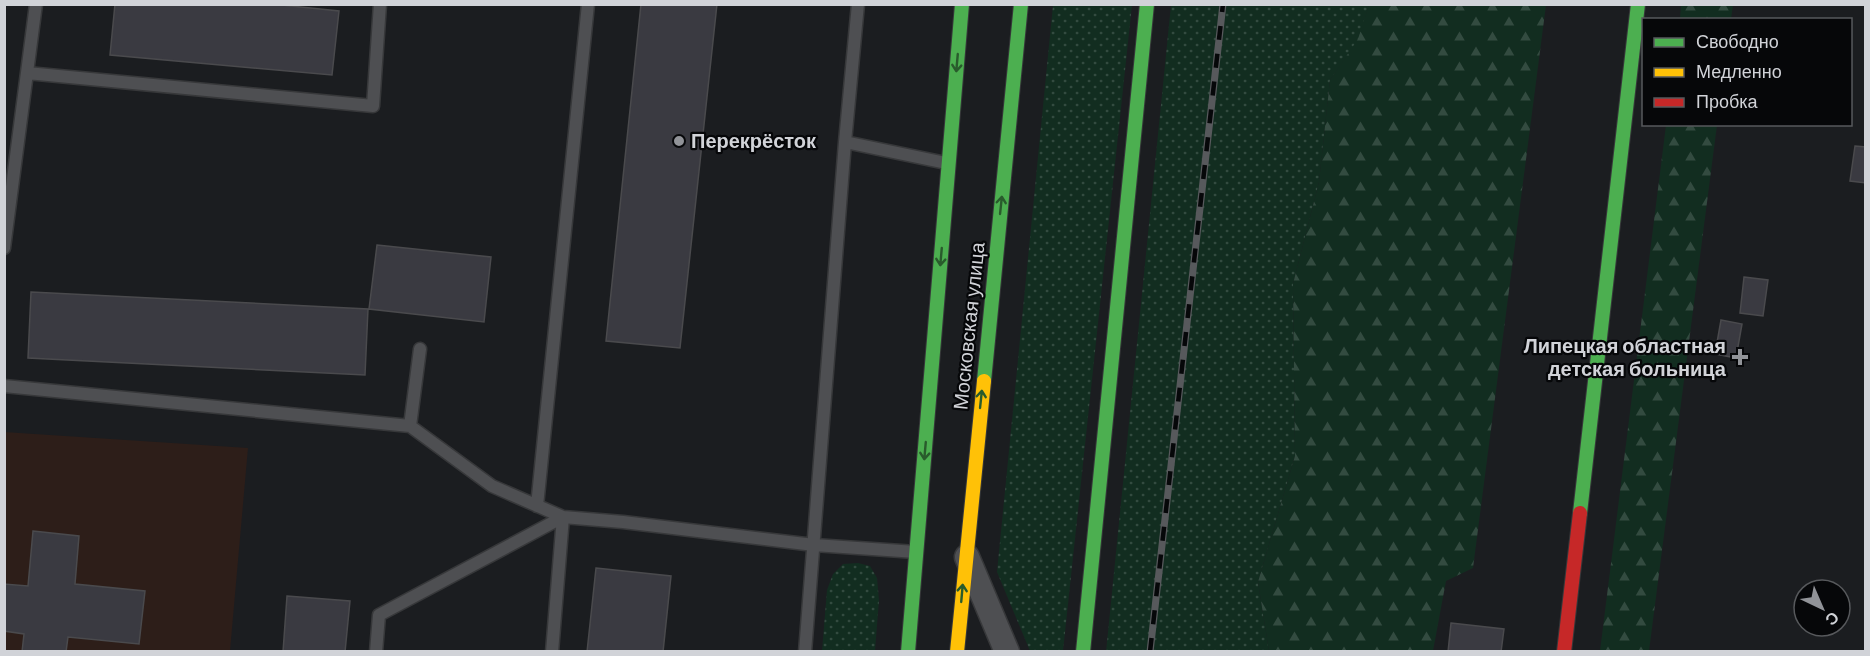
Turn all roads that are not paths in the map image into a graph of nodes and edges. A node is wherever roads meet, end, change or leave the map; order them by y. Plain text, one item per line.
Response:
1 (36, 4) edge
2 (380, 4) edge
3 (588, 4) edge
4 (858, 4) edge
5 (962, 4) edge
6 (1021, 4) edge
7 (1147, 4) edge
8 (1638, 4) edge
9 (27, 73) junction
10 (845, 141) junction
11 (948, 163) junction
12 (4, 248) edge
13 (420, 349) dead end
14 (4, 386) edge
15 (410, 426) junction
16 (537, 506) junction
17 (563, 517) junction
18 (814, 545) junction
19 (917, 552) junction
20 (966, 553) junction
21 (376, 651) edge
22 (552, 651) edge
23 (804, 651) edge
24 (908, 651) edge
25 (957, 651) edge
26 (1007, 651) edge
27 (1083, 651) edge
28 (1564, 651) edge

1 - 9 lane
2 - 9 lane
3 - 16 lane
4 - 10 lane
5 -> 11 main road, Московская улица
20 -> 6 main road, Московская улица
7 - 27 main road
8 - 28 main road
9 - 12 lane
10 - 11 lane
10 - 18 lane
11 -> 19 main road, Московская улица
13 - 15 lane
14 - 15 lane
15 - 16 lane
16 - 17 lane
17 - 18 lane
17 - 21 lane
17 - 22 lane
18 - 19 lane
18 - 23 lane
19 - 24 main road, Московская улица
25 -> 20 main road, Московская улица
20 - 26 street

